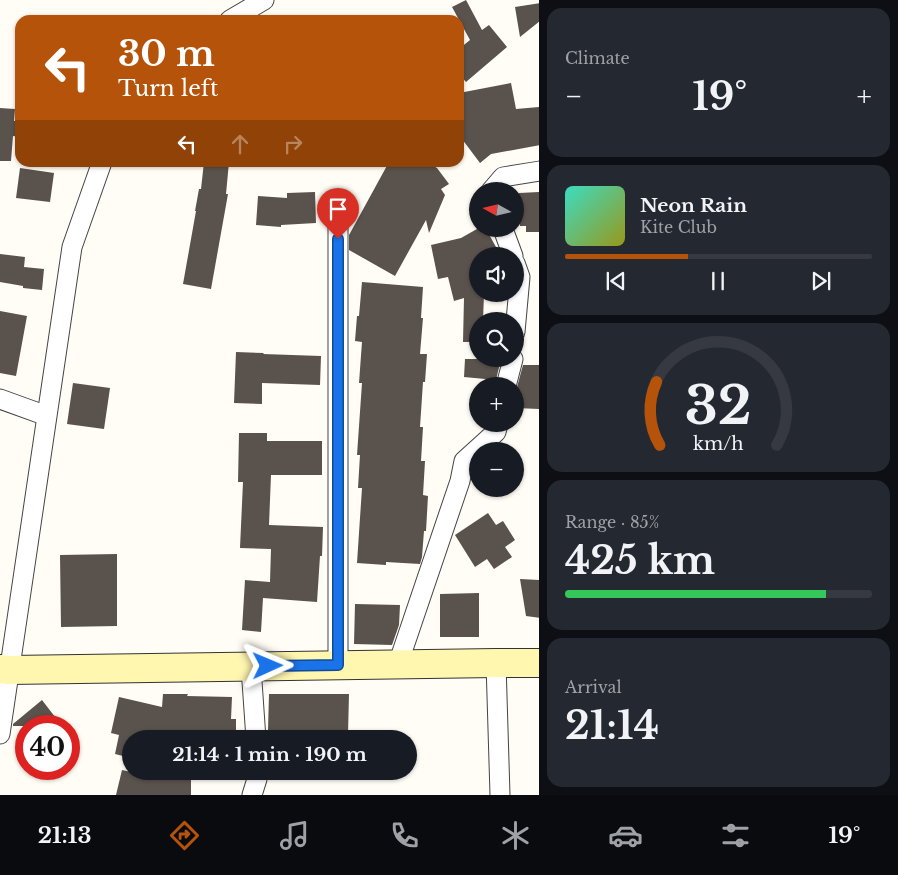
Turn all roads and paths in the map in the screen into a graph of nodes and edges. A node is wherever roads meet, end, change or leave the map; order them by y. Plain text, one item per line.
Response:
1 (264, 0) edge
2 (238, 15) edge
3 (100, 167) edge
4 (539, 171) edge
5 (498, 182) edge
6 (338, 200) dead end
7 (0, 399) edge
8 (47, 416) junction
9 (496, 432) edge
10 (496, 663) junction
11 (539, 663) edge
12 (398, 664) junction
13 (338, 665) junction
14 (251, 667) junction
15 (5, 670) edge
16 (255, 730) edge
17 (0, 734) edge
18 (257, 780) edge
19 (252, 795) edge
20 (500, 795) edge

1 - 2 street
3 - 8 street
4 - 5 street
6 - 13 street
7 - 8 street
8 - 15 street
9 - 12 street
10 - 11 street
10 - 12 street
10 - 20 street
12 - 13 street
13 - 14 street
14 - 15 street
14 - 16 street
15 - 17 street
18 - 19 street

